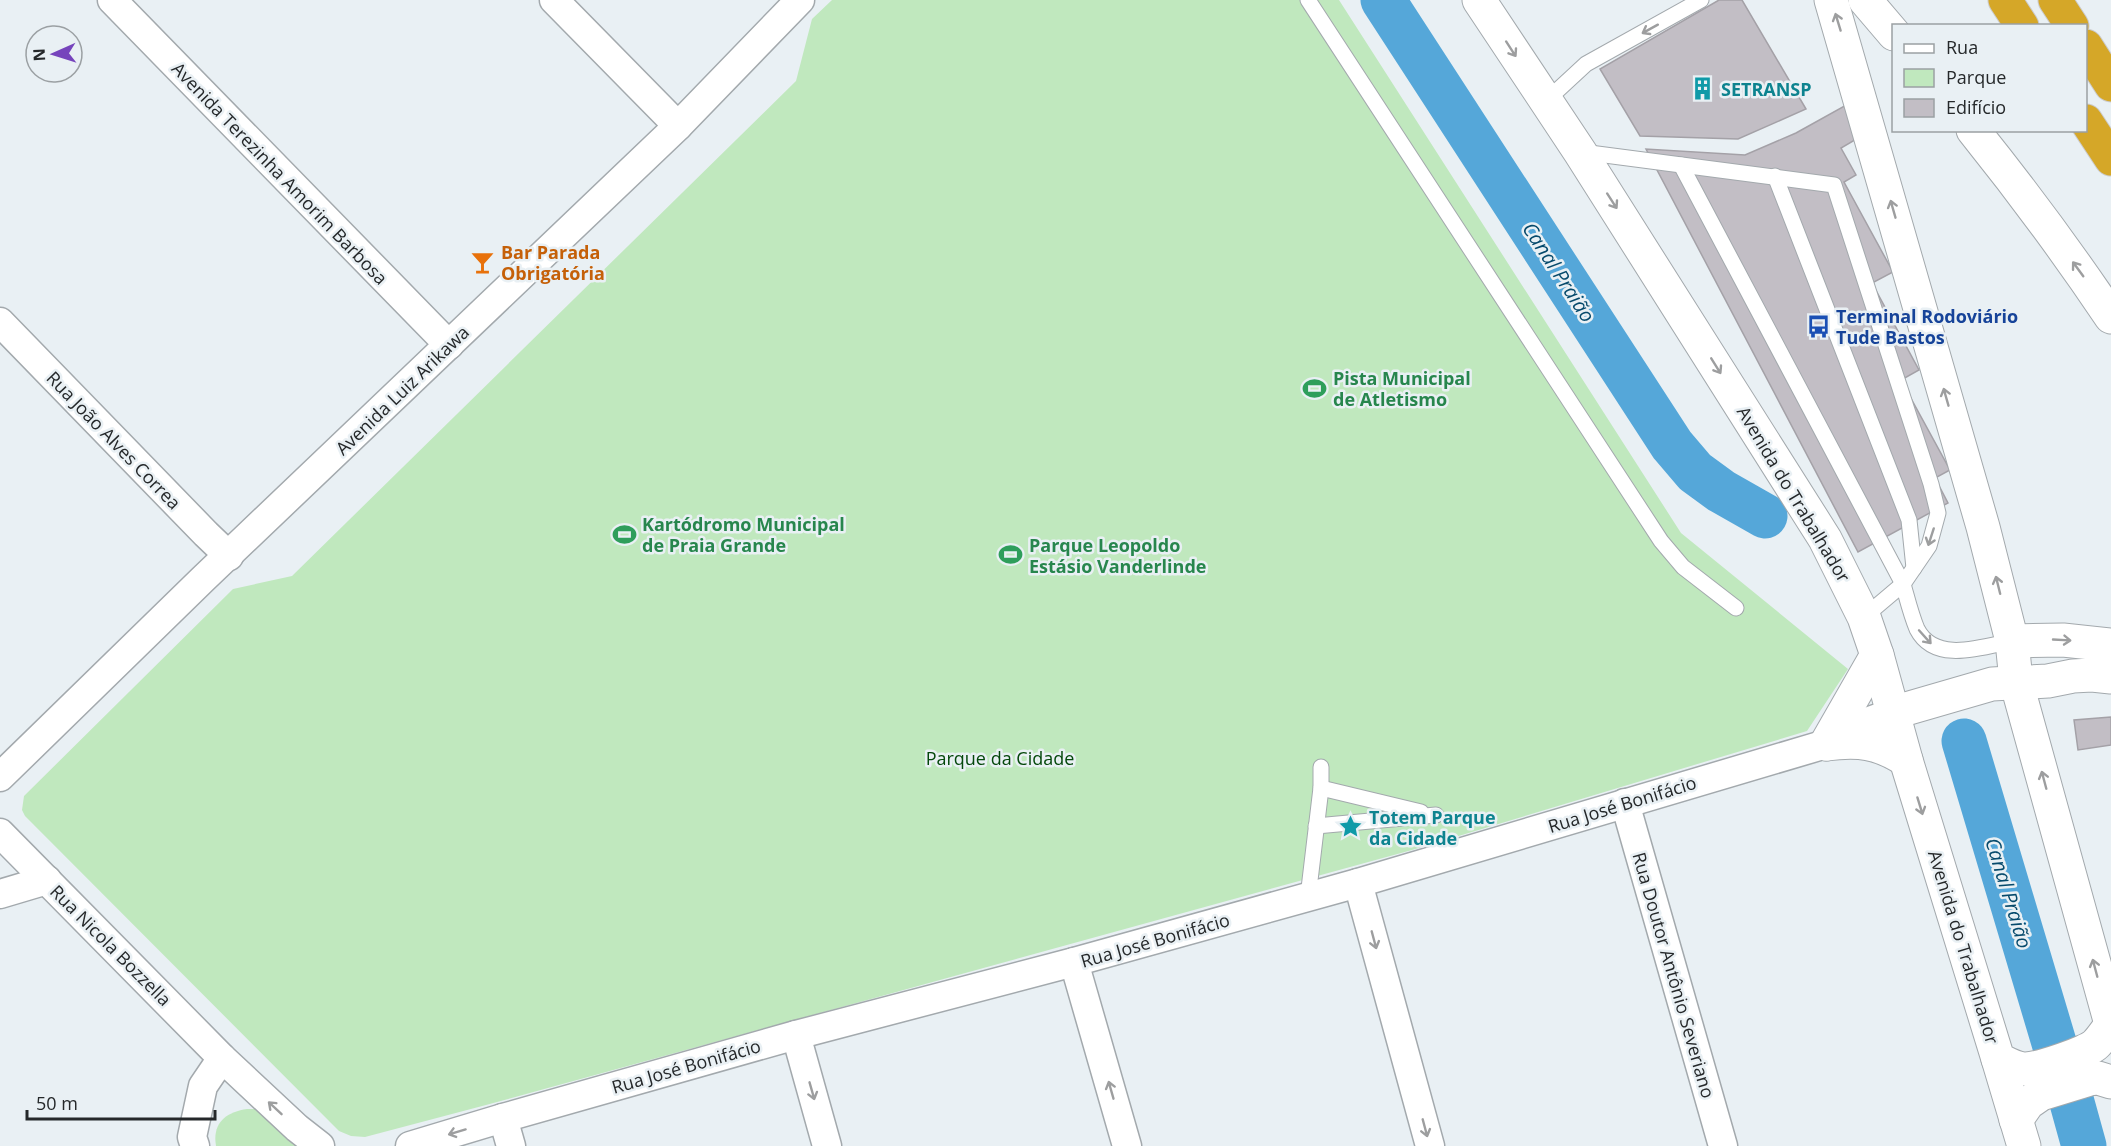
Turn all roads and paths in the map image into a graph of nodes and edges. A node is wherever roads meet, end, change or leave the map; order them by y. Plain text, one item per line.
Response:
1 (112, 0) edge
2 (554, 0) edge
3 (800, 0) edge
4 (1308, 0) edge
5 (1479, 0) edge
6 (1701, 0) edge
7 (1832, 0) edge
8 (1865, 0) edge
9 (2005, 0) edge
10 (2055, 0) edge
11 (2021, 24) edge
12 (2071, 24) edge
13 (1892, 33) edge
14 (2087, 49) edge
15 (2111, 85) edge
16 (1546, 101) junction
17 (2087, 124) edge
18 (678, 126) junction
19 (1975, 132) edge
20 (1580, 152) junction
21 (2111, 159) edge
22 (1681, 165) junction
23 (1775, 176) junction
24 (2111, 317) edge
25 (0, 322) edge
26 (449, 345) junction
27 (229, 556) junction
28 (1914, 568) junction
29 (1903, 584) junction
30 (1736, 608) dead end
31 (1864, 616) junction
32 (2012, 641) junction
33 (2111, 645) edge
34 (1877, 655) junction
35 (2111, 678) edge
36 (2016, 681) junction
37 (1893, 713) junction
38 (1826, 744) junction
39 (1906, 760) junction
40 (1321, 768) dead end
41 (0, 777) edge
42 (1321, 788) junction
43 (1625, 803) junction
44 (1316, 826) junction
45 (0, 833) edge
46 (47, 880) junction
47 (1358, 883) junction
48 (0, 894) edge
49 (1308, 897) junction
50 (1074, 962) junction
51 (2111, 1025) edge
52 (796, 1035) junction
53 (222, 1058) junction
54 (1998, 1059) junction
55 (2095, 1071) edge
56 (2037, 1081) junction
57 (503, 1118) junction
58 (2020, 1133) edge
59 (195, 1146) edge
60 (320, 1146) edge
61 (410, 1146) edge
62 (500, 1146) edge
63 (511, 1146) edge
64 (827, 1146) edge
65 (1127, 1146) edge
66 (1430, 1146) edge
67 (1723, 1146) edge

1 - 26 street, Avenida Terezinha Amorim Barbosa
2 - 18 street
3 - 18 street, Avenida Luiz Arikawa
4 - 30 lane
5 -> 16 main road, Avenida do Trabalhador
6 -> 16 lane
32 -> 7 main road
8 - 13 main road
9 - 11 highway
10 - 12 highway
14 - 15 highway
16 - 20 main road, Avenida do Trabalhador
17 - 21 highway
18 - 26 street, Avenida Luiz Arikawa
24 -> 19 main road
20 - 22 lane
20 -> 31 main road, Avenida do Trabalhador
22 - 23 lane
22 - 29 lane
23 - 28 lane
23 -> 28 lane
25 - 27 street, Rua João Alves Correa
26 - 27 street, Avenida Luiz Arikawa
27 - 41 street, Avenida Luiz Arikawa
28 - 29 lane
29 - 31 lane
29 -> 32 lane
31 - 34 main road, Avenida do Trabalhador
32 -> 33 main road
32 - 36 main road
34 - 37 main road, Avenida do Trabalhador
34 - 38 main road
35 - 36 main road
36 - 37 main road
51 -> 36 main road
37 - 38 street, Rua José Bonifácio
37 - 39 main road, Avenida do Trabalhador
38 - 39 main road
38 - 43 street, Rua José Bonifácio
39 -> 54 main road, Avenida do Trabalhador
40 - 42 lane
42 - 44 lane
42 - 44 lane
43 - 47 street, Rua José Bonifácio
43 - 67 street, Rua Doutor Antônio Severiano
44 - 49 lane
45 - 46 street, Rua Nicola Bozzella
46 - 48 street
46 - 53 street, Rua Nicola Bozzella
47 - 49 street, Rua José Bonifácio
47 -> 66 street
49 - 50 street, Rua José Bonifácio
50 - 52 street, Rua José Bonifácio
65 -> 50 street
51 - 55 main road
52 - 57 street, Rua José Bonifácio
52 -> 64 street
53 - 59 street
60 -> 53 street
54 - 56 main road
54 - 58 main road, Avenida do Trabalhador
55 - 56 main road
56 - 58 main road
57 -> 61 street, Rua José Bonifácio
57 - 62 street
57 - 63 street

